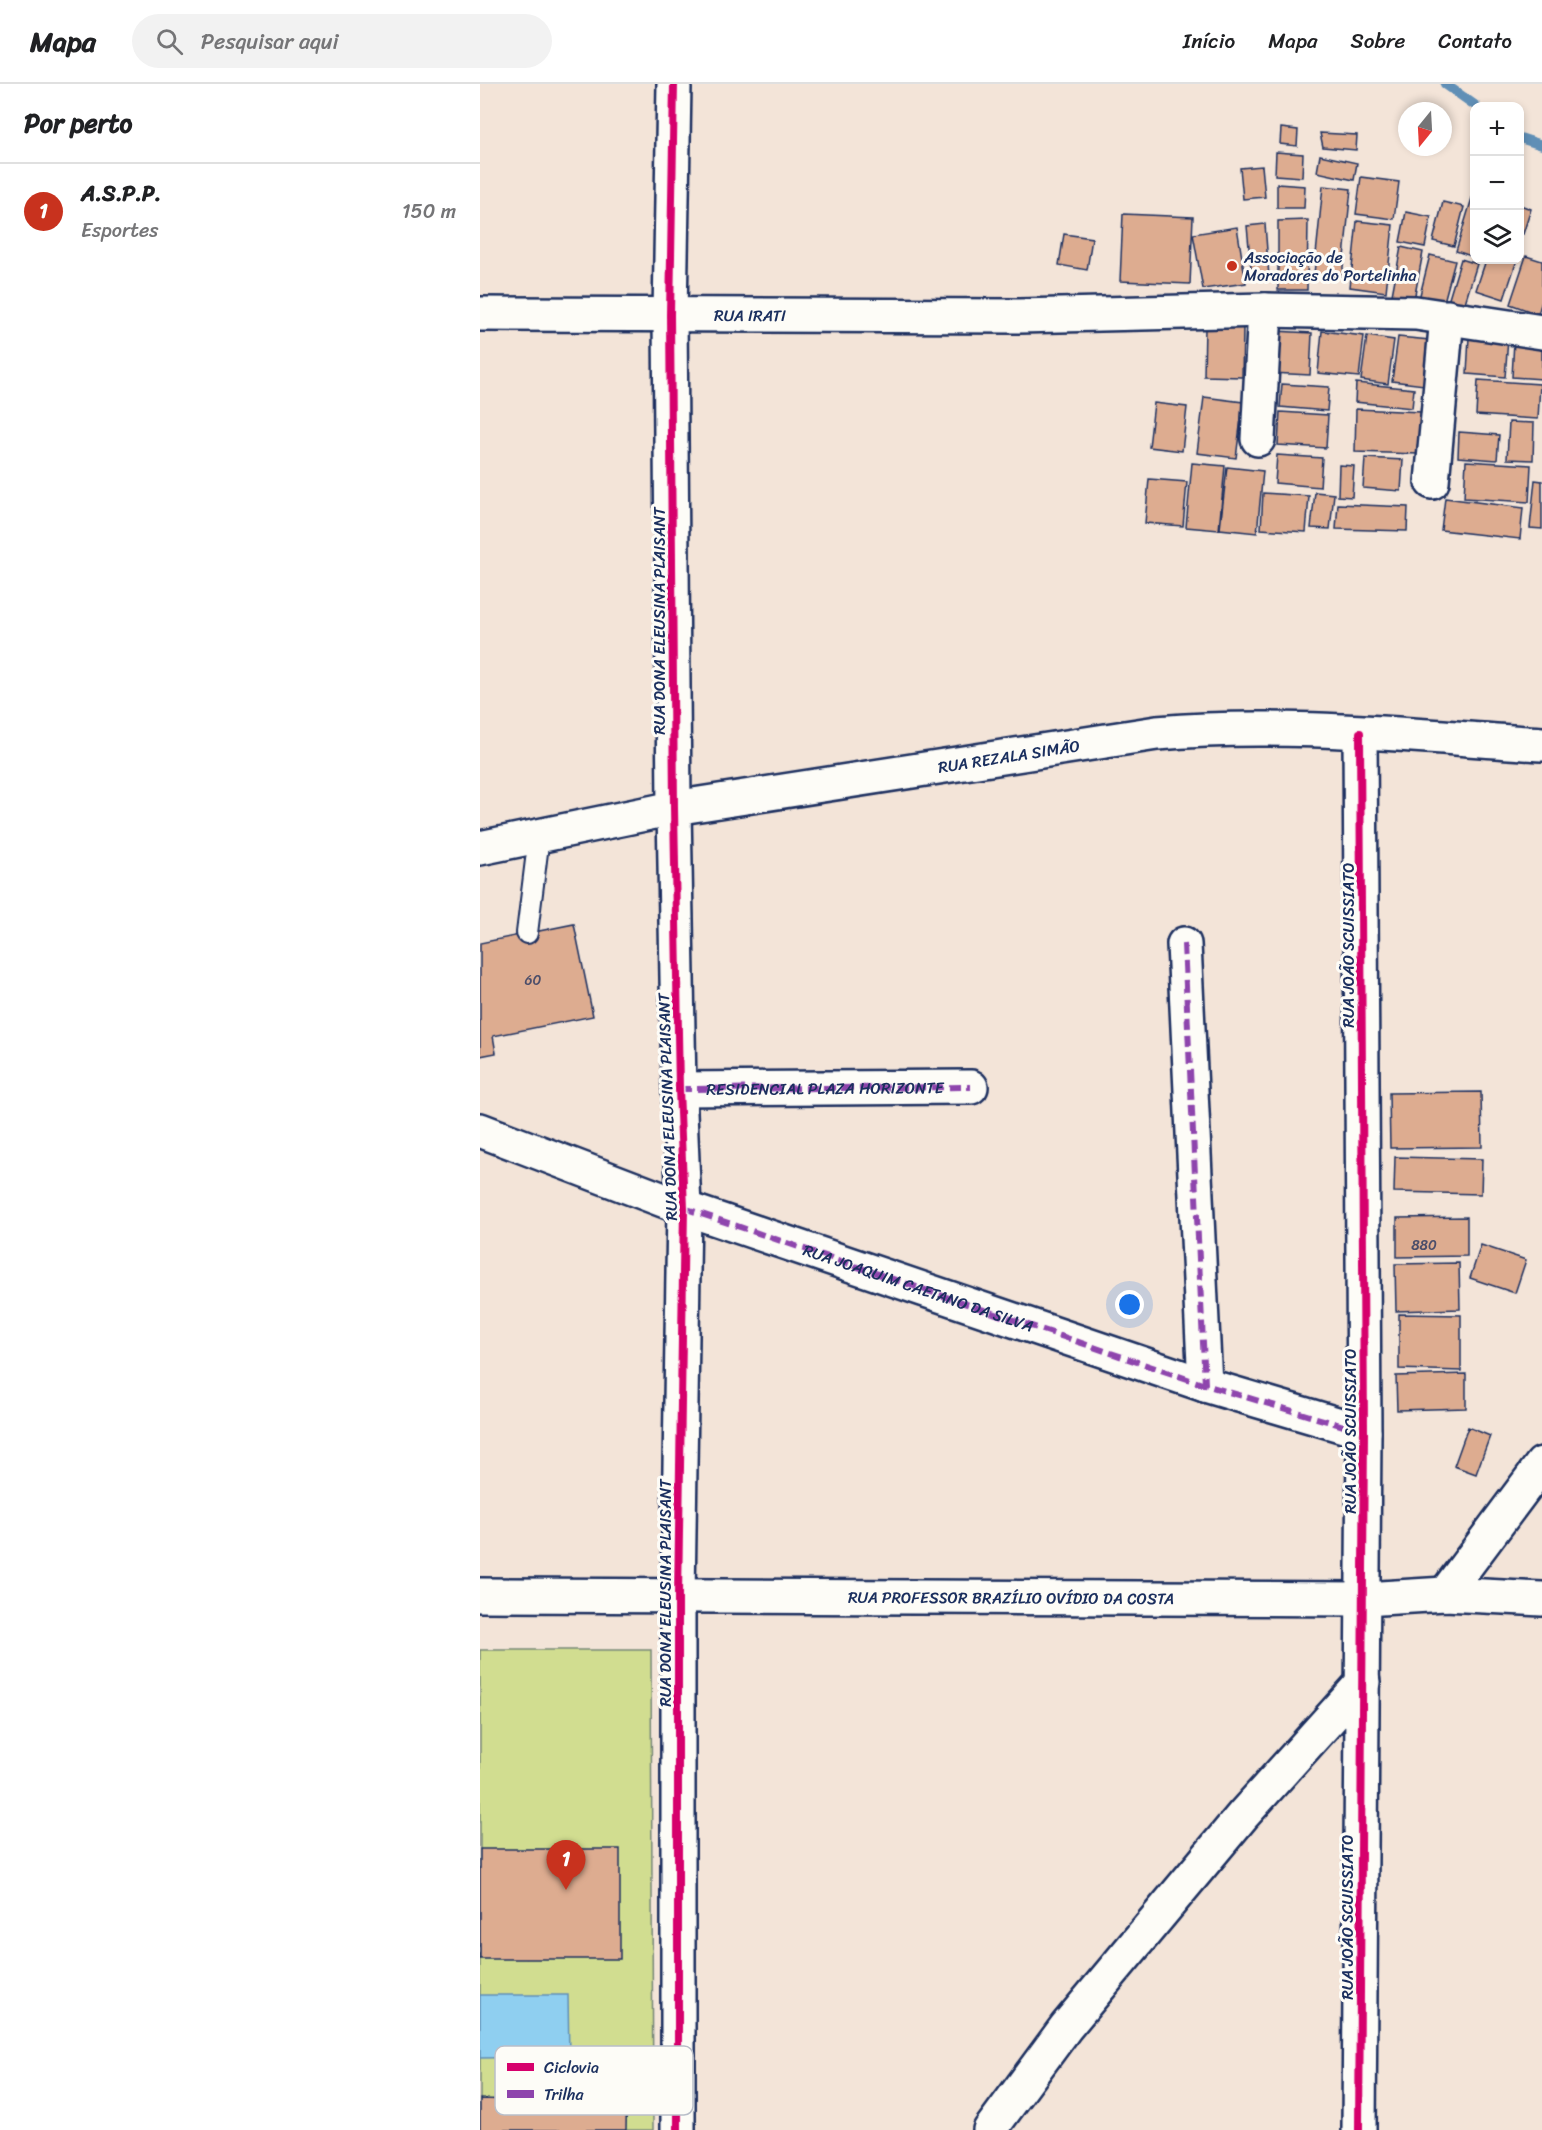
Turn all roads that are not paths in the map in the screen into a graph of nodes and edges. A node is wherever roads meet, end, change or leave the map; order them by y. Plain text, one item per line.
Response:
1 (674, 84) edge
2 (1265, 310) junction
3 (480, 314) edge
4 (670, 315) junction
5 (1448, 317) junction
6 (1542, 332) edge
7 (1258, 438) dead end
8 (1432, 482) dead end
9 (1360, 733) junction
10 (1542, 744) edge
11 (674, 808) junction
12 (539, 836) junction
13 (480, 848) edge
14 (527, 933) dead end
15 (1184, 944) dead end
16 (971, 1087) dead end
17 (679, 1089) junction
18 (480, 1130) edge
19 (684, 1208) junction
20 (1205, 1385) junction
21 (1364, 1432) junction
22 (1542, 1464) edge
23 (1445, 1594) junction
24 (480, 1595) edge
25 (678, 1596) junction
26 (1364, 1599) junction
27 (1542, 1599) edge
28 (1363, 1682) junction
29 (678, 2046) edge
30 (990, 2130) edge
31 (1359, 2130) edge

1 - 4 street, RUA DONA ELEUSINA PLAISANT
2 - 4 street, RUA IRATI
2 - 5 street, RUA IRATI
2 - 7 street
3 - 4 street, RUA IRATI
4 - 11 street, RUA DONA ELEUSINA PLAISANT
5 - 6 street, RUA IRATI
5 - 8 street
9 - 10 street, RUA REZALA SIMÃO
9 - 11 street, RUA REZALA SIMÃO
9 - 21 street, RUA JOÃO SCUISSIATO
11 - 12 street, RUA REZALA SIMÃO
11 - 17 street, RUA DONA ELEUSINA PLAISANT
12 - 13 street, RUA REZALA SIMÃO
12 - 14 lane
15 - 20 street
16 - 17 street, RESIDENCIAL PLAZA HORIZONTE
17 - 19 street, RUA DONA ELEUSINA PLAISANT
18 - 19 street, RUA JOAQUIM CAETANO DA SILVA
19 - 20 street, RUA JOAQUIM CAETANO DA SILVA
19 - 25 street, RUA DONA ELEUSINA PLAISANT
20 - 21 street, RUA JOAQUIM CAETANO DA SILVA
21 - 26 street, RUA JOÃO SCUISSIATO
22 - 23 street
23 - 26 street, RUA PROFESSOR BRAZÍLIO OVÍDIO DA COSTA
23 - 27 street, RUA PROFESSOR BRAZÍLIO OVÍDIO DA COSTA
24 - 25 street, RUA PROFESSOR BRAZÍLIO OVÍDIO DA COSTA
25 - 26 street, RUA PROFESSOR BRAZÍLIO OVÍDIO DA COSTA
25 - 29 street, RUA DONA ELEUSINA PLAISANT
26 - 28 street, RUA JOÃO SCUISSIATO
28 - 30 street
28 - 31 street, RUA JOÃO SCUISSIATO

